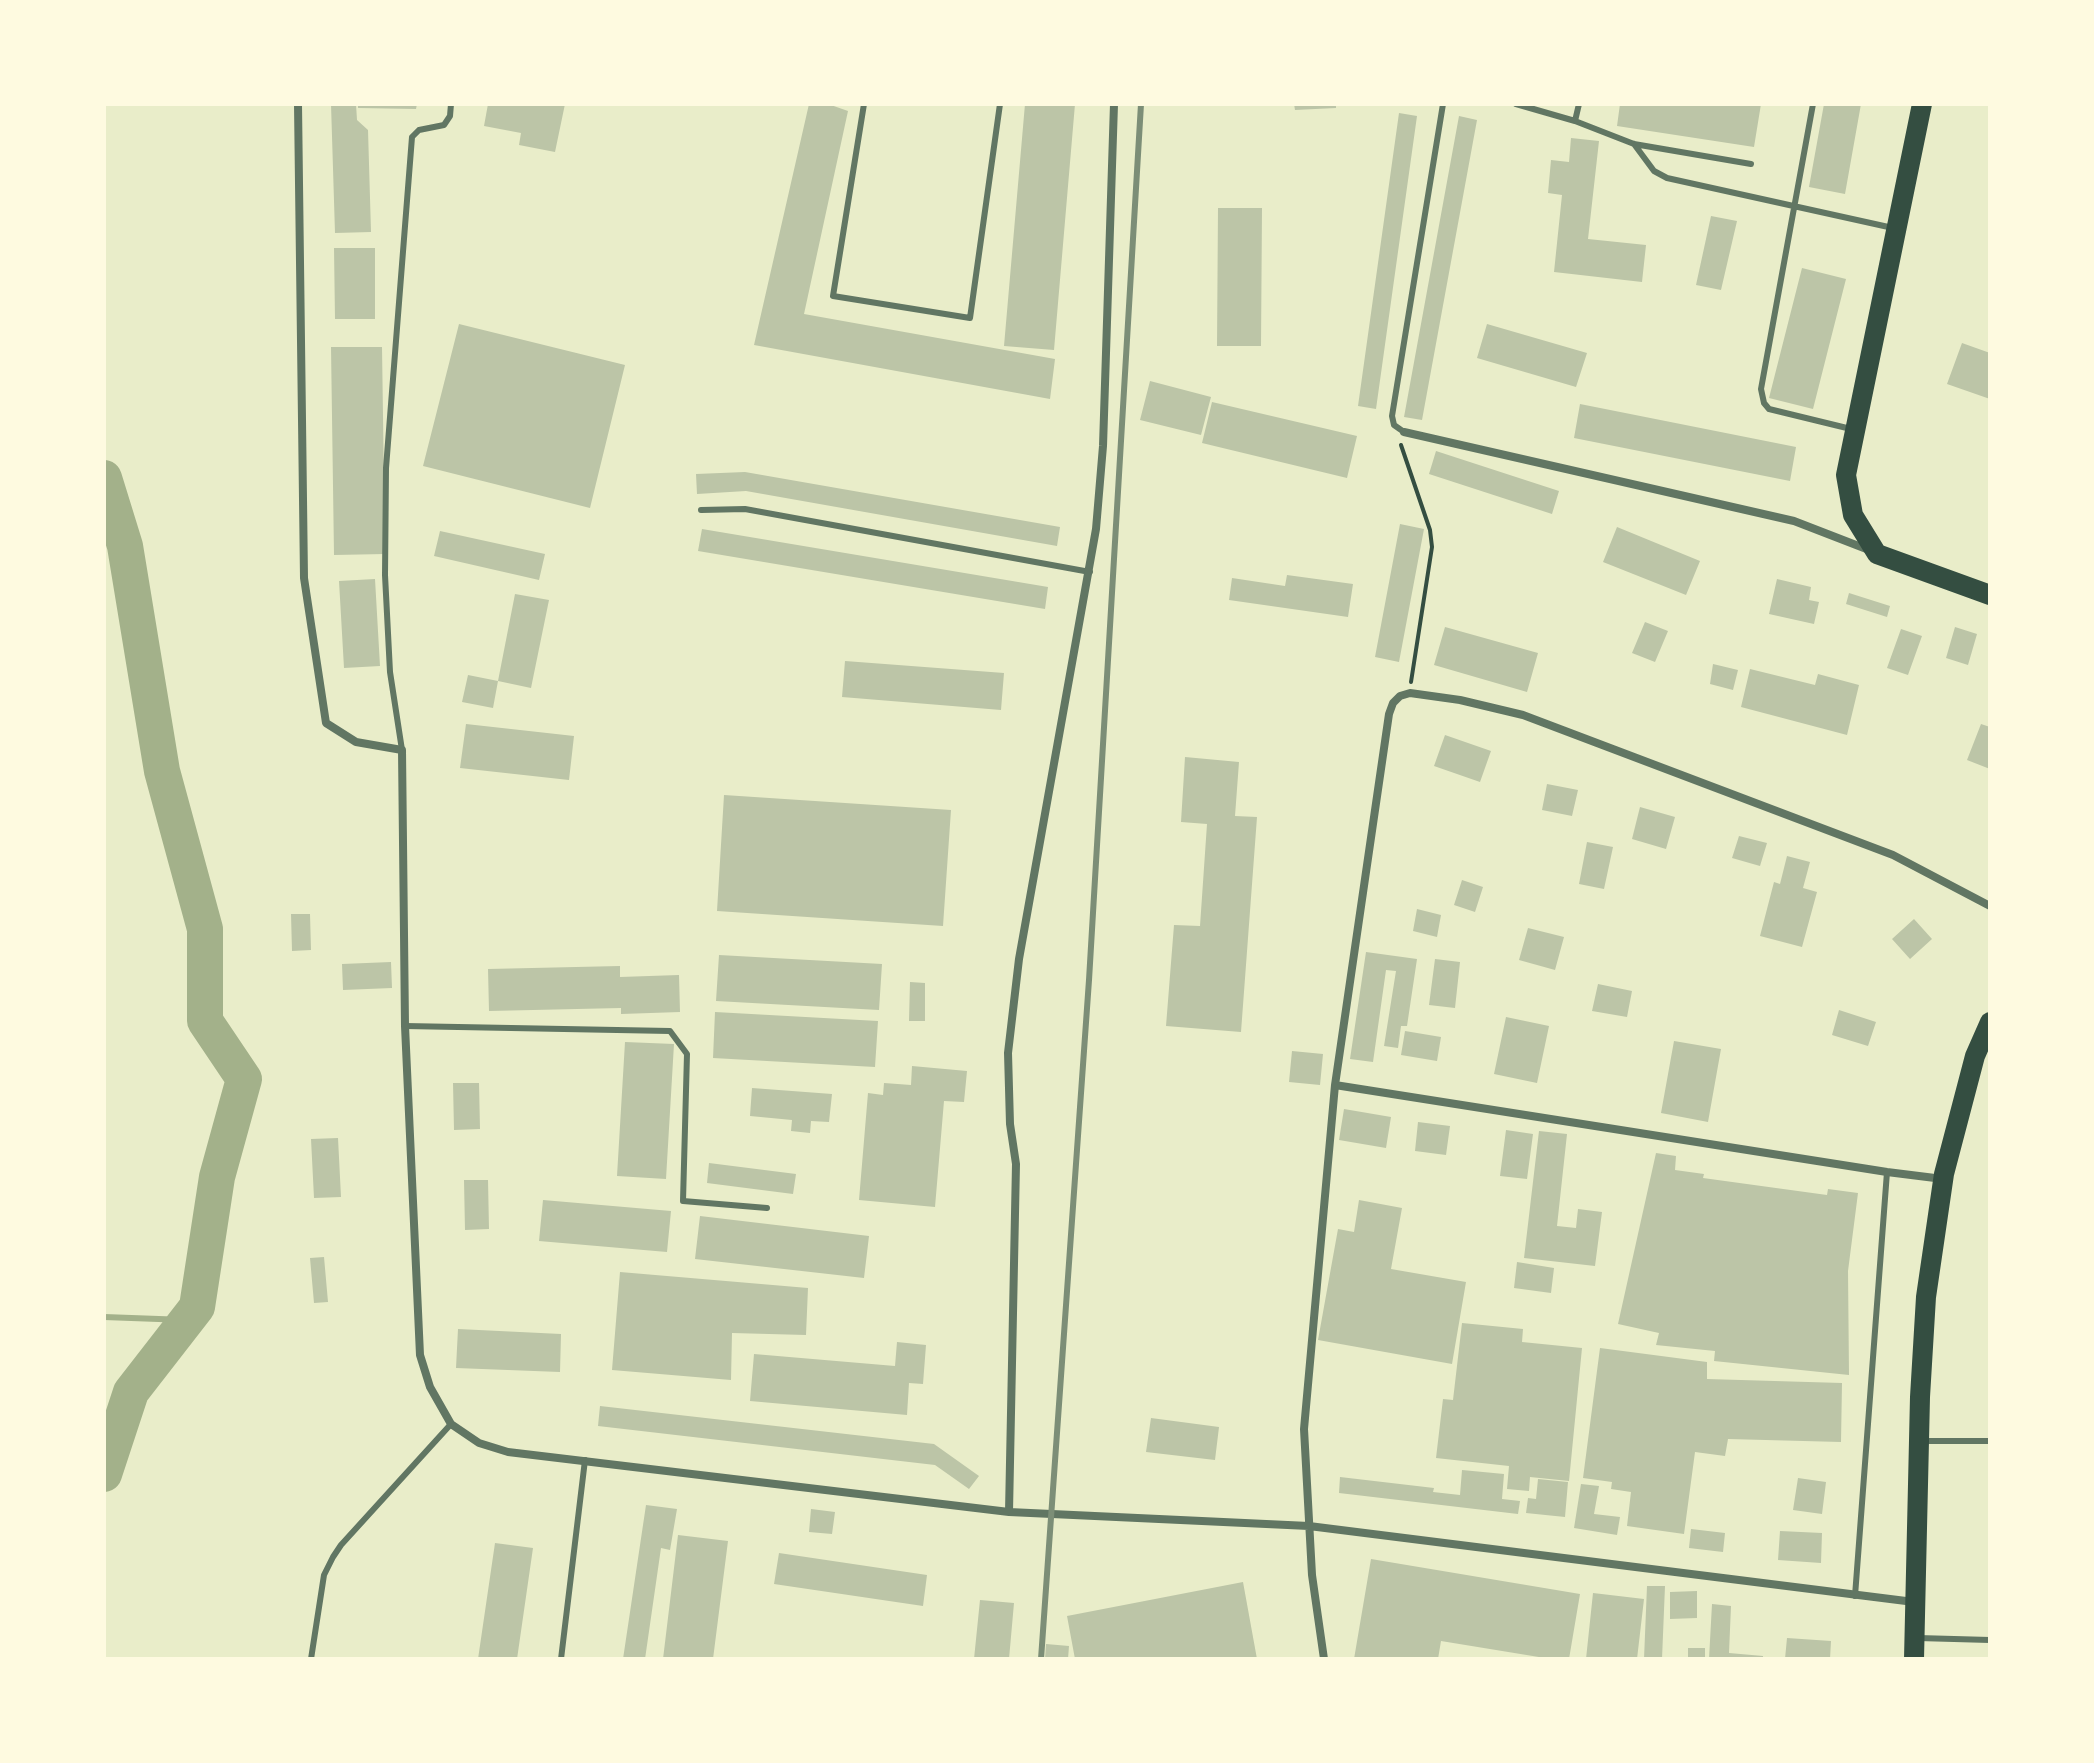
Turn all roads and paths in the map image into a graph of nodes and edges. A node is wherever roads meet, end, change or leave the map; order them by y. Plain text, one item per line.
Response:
1 (298, 104) edge
2 (451, 104) edge
3 (864, 104) edge
4 (1000, 104) edge
5 (1114, 104) edge
6 (1443, 104) edge
7 (1516, 104) edge
8 (1579, 104) edge
9 (1813, 104) edge
10 (1922, 104) edge
11 (1575, 121) junction
12 (1634, 144) junction
13 (1751, 164) dead end
14 (1794, 206) junction
15 (1897, 229) junction
16 (1392, 420) junction
17 (1856, 430) junction
18 (1404, 432) joint
19 (701, 510) dead end
20 (1877, 554) junction
21 (1090, 572) junction
22 (1990, 595) edge
23 (1410, 693) junction
24 (402, 750) junction
25 (1990, 906) edge
26 (1990, 1022) edge
27 (405, 1026) junction
28 (1335, 1085) junction
29 (1887, 1172) junction
30 (1943, 1179) junction
31 (767, 1208) dead end
32 (451, 1424) junction
33 (1990, 1441) edge
34 (1920, 1442) junction
35 (585, 1460) junction
36 (1009, 1512) junction
37 (1309, 1526) junction
38 (1855, 1596) junction
39 (1915, 1602) junction
40 (1915, 1638) junction
41 (1990, 1640) edge
42 (311, 1659) edge
43 (561, 1659) edge
44 (1324, 1659) edge
45 (1914, 1659) edge

1 - 24 street
2 - 24 lane
3 - 4 lane
5 - 21 street
6 - 16 lane
7 - 11 lane
8 - 11 lane
9 - 14 lane
10 - 15 highway
11 - 12 lane
12 - 13 lane
12 - 14 lane
14 - 15 lane
14 - 17 lane
15 - 17 highway
16 - 18 lane
16 - 23 path
17 - 20 highway
18 - 20 street
19 - 21 lane
20 - 22 highway
21 - 36 street
23 - 25 street
23 - 28 street
24 - 27 street
26 - 30 highway
27 - 31 lane
27 - 32 street
28 - 29 street
28 - 37 street
29 - 30 street
29 - 38 lane
30 - 34 highway
32 - 35 street
32 - 42 lane
33 - 34 lane
34 - 39 highway
35 - 36 street
35 - 43 lane
36 - 37 street
37 - 38 street
37 - 44 street
38 - 39 street
39 - 40 highway
40 - 41 lane
40 - 45 highway

